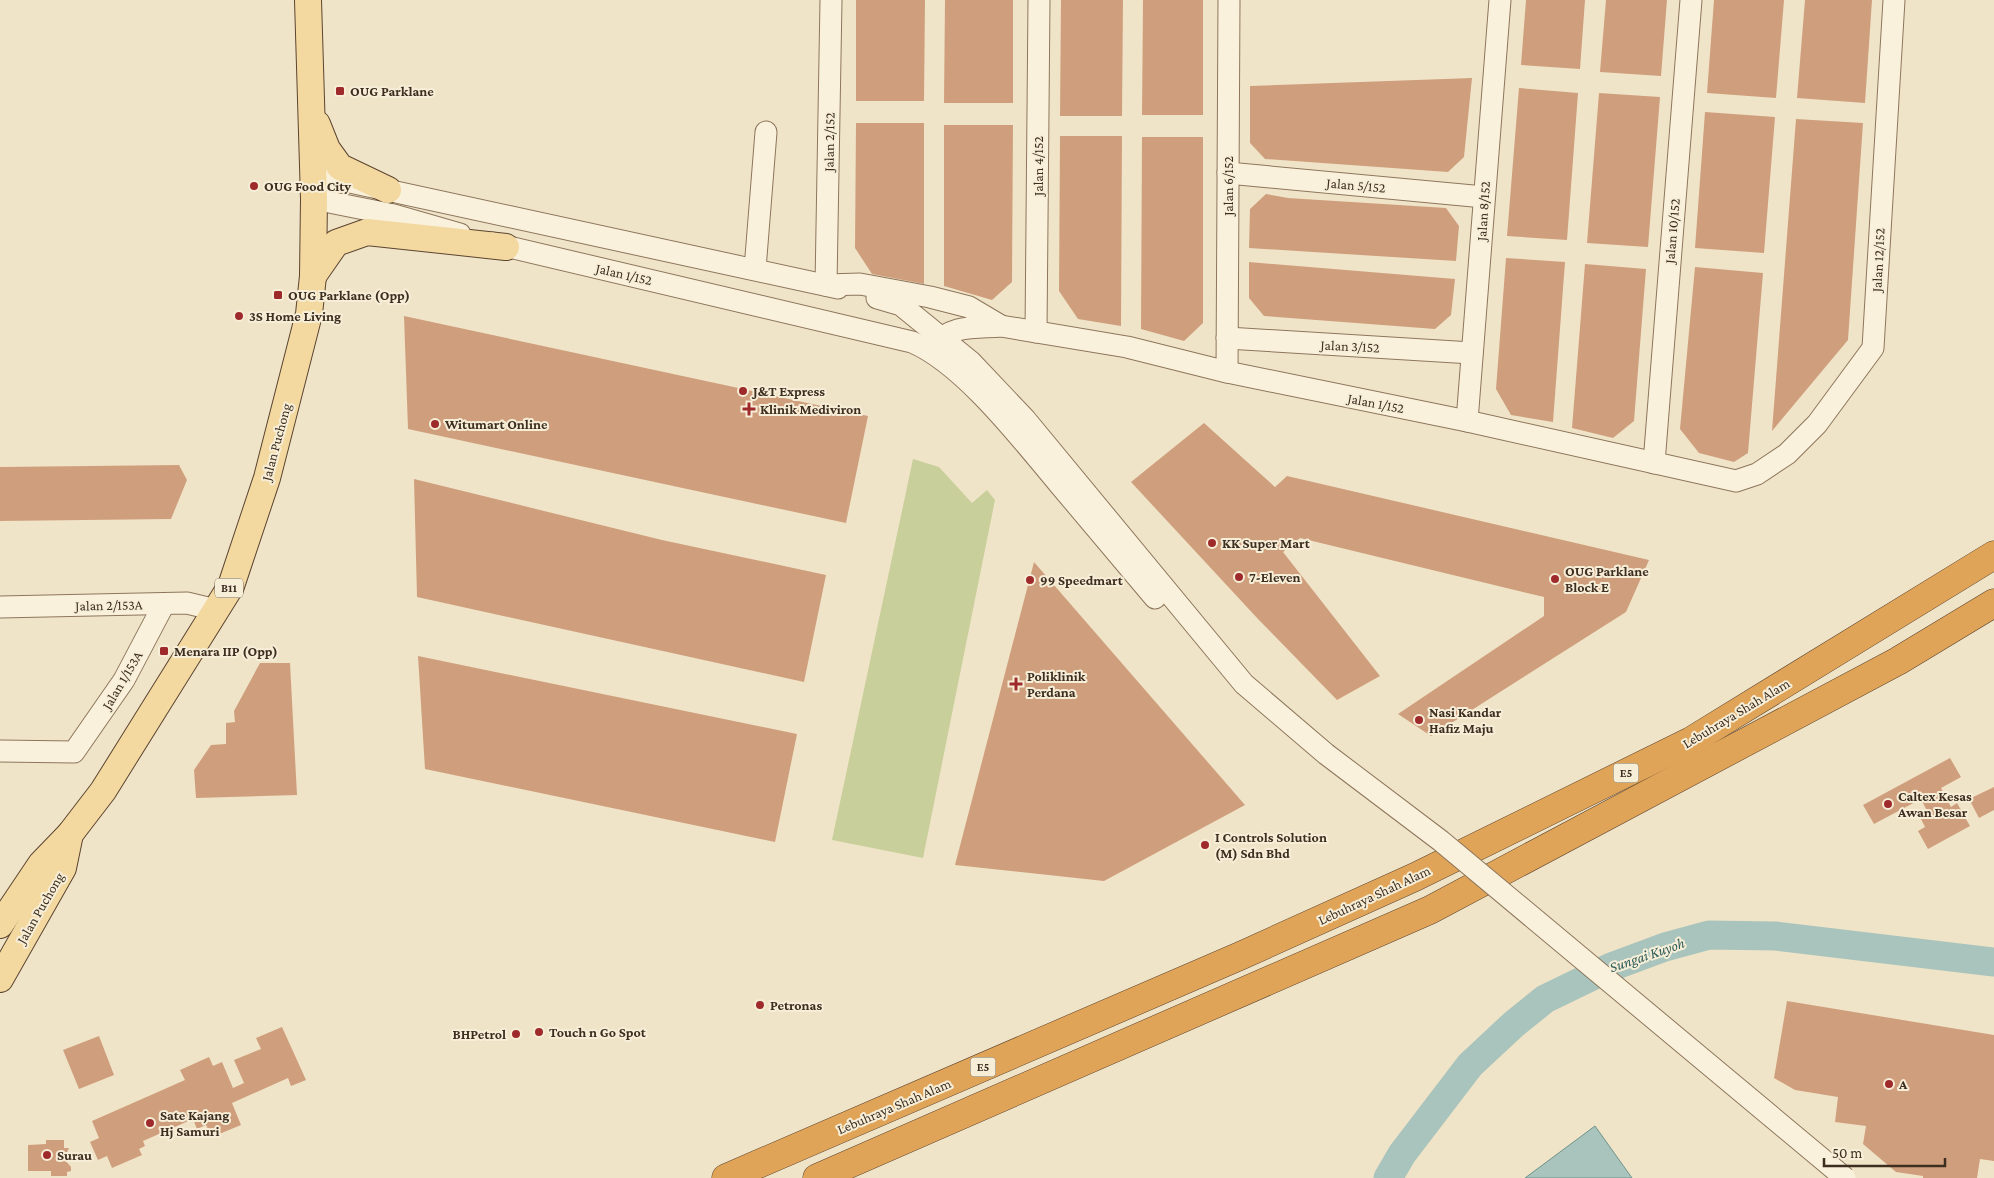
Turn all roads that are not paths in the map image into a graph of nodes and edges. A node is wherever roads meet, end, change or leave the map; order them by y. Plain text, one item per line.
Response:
1 (308, 0) edge
2 (831, 0) edge
3 (1039, 0) edge
4 (1230, 0) edge
5 (1500, 0) edge
6 (1691, 0) edge
7 (1894, 0) edge
8 (312, 112) junction
9 (766, 132) dead end
10 (1228, 173) junction
11 (313, 174) junction
12 (388, 190) junction
13 (1484, 197) junction
14 (314, 199) junction
15 (506, 247) junction
16 (755, 269) junction
17 (313, 276) junction
18 (826, 285) junction
19 (997, 323) junction
20 (1036, 332) junction
21 (933, 336) junction
22 (1227, 338) junction
23 (1472, 353) junction
24 (1227, 372) junction
25 (1467, 421) junction
26 (1654, 463) junction
27 (1757, 474) joint
28 (1994, 555) edge
29 (1994, 602) edge
30 (164, 604) junction
31 (0, 606) edge
32 (216, 610) junction
33 (0, 751) edge
34 (1322, 759) junction
35 (70, 834) junction
36 (0, 926) edge
37 (2, 976) edge
38 (726, 1178) edge
39 (817, 1178) edge
40 (1828, 1178) edge
41 (1845, 1178) edge

1 - 8 main road, Jalan Puchong / B11
2 - 18 street, Jalan 2/152
3 - 20 street, Jalan 4/152
4 - 10 street, Jalan 6/152
5 - 13 street, Jalan 8/152
6 - 26 street, Jalan 10/152
7 - 27 street, Jalan 12/152
8 - 11 main road, Jalan Puchong / B11
8 - 12 main road
9 - 16 street
10 - 13 street, Jalan 5/152
10 - 22 street, Jalan 6/152
11 - 12 street
11 - 14 main road, Jalan Puchong / B11
12 - 16 street
13 - 23 street, Jalan 8/152
14 - 15 street, Jalan 1/152
14 - 17 main road, Jalan Puchong / B11
15 - 17 main road
15 - 21 street, Jalan 1/152
16 - 18 street
17 - 32 main road, Jalan Puchong / B11
18 - 19 street
18 - 21 street
19 - 20 street, Jalan 1/152
19 - 21 street
20 - 24 street, Jalan 1/152
21 - 34 street
22 - 23 street, Jalan 3/152
22 - 24 street, Jalan 6/152
23 - 25 street, Jalan 8/152
24 - 25 street, Jalan 1/152
25 - 26 street, Jalan 1/152
26 - 27 street, Jalan 1/152
28 - 38 highway, Lebuhraya Shah Alam / E5
29 - 39 highway, Lebuhraya Shah Alam / E5
30 - 31 street, Jalan 2/153A
30 - 32 street, Jalan 2/153A
30 - 33 street, Jalan 1/153A
32 - 35 main road, Jalan Puchong / B11
34 - 40 street
34 - 41 street, bridge
35 - 36 main road, Jalan Puchong / B11
35 - 37 main road, Jalan Puchong / B11

